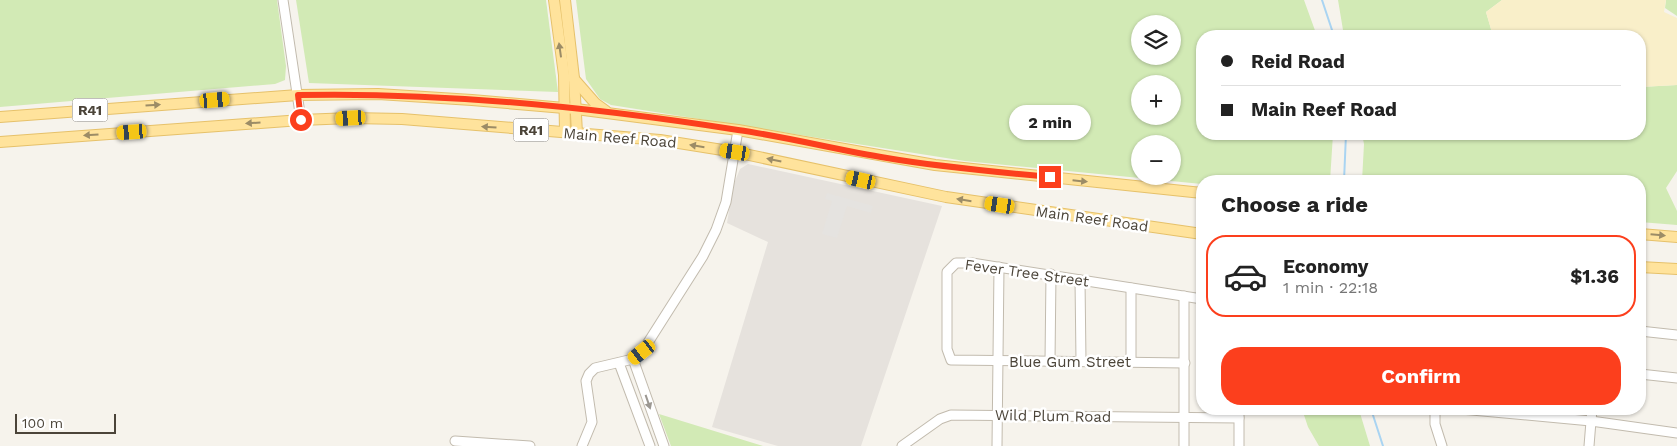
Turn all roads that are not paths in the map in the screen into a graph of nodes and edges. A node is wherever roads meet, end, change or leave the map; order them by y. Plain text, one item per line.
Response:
1 (283, 0) edge
2 (554, 0) edge
3 (565, 0) edge
4 (574, 78) junction
5 (298, 95) junction
6 (564, 107) junction
7 (576, 108) junction
8 (608, 112) junction
9 (0, 117) edge
10 (301, 120) junction
11 (738, 130) junction
12 (564, 132) junction
13 (577, 133) junction
14 (0, 142) edge
15 (735, 152) junction
16 (1196, 192) edge
17 (1196, 233) edge
18 (1646, 234) edge
19 (1677, 237) edge
20 (999, 267) junction
21 (1646, 267) edge
22 (1677, 269) edge
23 (1051, 274) junction
24 (1080, 280) junction
25 (1131, 288) junction
26 (1184, 296) junction
27 (1196, 298) edge
28 (1646, 332) edge
29 (1677, 335) edge
30 (633, 359) junction
31 (955, 361) joint
32 (1050, 361) junction
33 (1081, 361) junction
34 (998, 362) junction
35 (1131, 362) junction
36 (1185, 363) junction
37 (619, 364) junction
38 (1646, 375) edge
39 (1677, 378) edge
40 (1221, 415) edge
41 (1239, 415) edge
42 (1435, 415) edge
43 (1526, 415) edge
44 (1592, 415) edge
45 (998, 416) junction
46 (1184, 417) junction
47 (1591, 421) junction
48 (1677, 433) edge
49 (455, 441) dead end
50 (530, 446) edge
51 (582, 446) edge
52 (650, 446) edge
53 (664, 446) edge
54 (902, 446) edge
55 (998, 446) edge
56 (1184, 446) edge
57 (1239, 446) edge
58 (1442, 446) edge
59 (1589, 446) edge

1 - 5 street
6 -> 2 main road
3 - 4 main road
4 - 7 main road
4 - 8 main road
5 - 6 main road, Main Reef Road / R41
9 -> 5 main road, Main Reef Road / R41
5 - 10 street
6 - 7 main road, Main Reef Road / R41
6 - 12 main road
7 - 8 main road, Main Reef Road / R41
7 - 13 main road
8 - 11 main road, Main Reef Road / R41
12 -> 10 main road, Main Reef Road / R41
10 -> 14 main road, Main Reef Road / R41
11 - 15 street
11 -> 16 main road, Main Reef Road / R41
12 - 13 main road, Main Reef Road / R41
15 -> 13 main road, Main Reef Road / R41
17 -> 15 main road, Main Reef Road / R41
15 - 30 street
18 -> 19 main road
20 - 23 street, Fever Tree Street
20 - 31 street, Fever Tree Street
20 - 34 street
21 - 22 main road
23 - 24 street, Fever Tree Street
23 - 32 street
24 - 25 street, Fever Tree Street
24 - 33 street
25 - 26 street, Fever Tree Street
25 - 35 street
26 - 27 street, Fever Tree Street
26 - 36 street
28 - 29 street
30 - 37 street
30 -> 53 street
31 - 34 street, Blue Gum Street
32 - 33 street, Blue Gum Street
32 - 34 street, Blue Gum Street
33 - 35 street, Blue Gum Street
34 - 45 street
35 - 36 street, Blue Gum Street
36 - 46 street
37 - 51 street
37 - 52 street
38 - 39 street
40 - 46 street, Wild Plum Road
41 - 57 street
42 - 58 street
43 - 47 street
44 - 47 street
45 - 46 street, Wild Plum Road
45 - 54 street, Wild Plum Road
45 - 55 street
46 - 56 street
47 - 48 street
47 - 59 street
49 - 50 street

